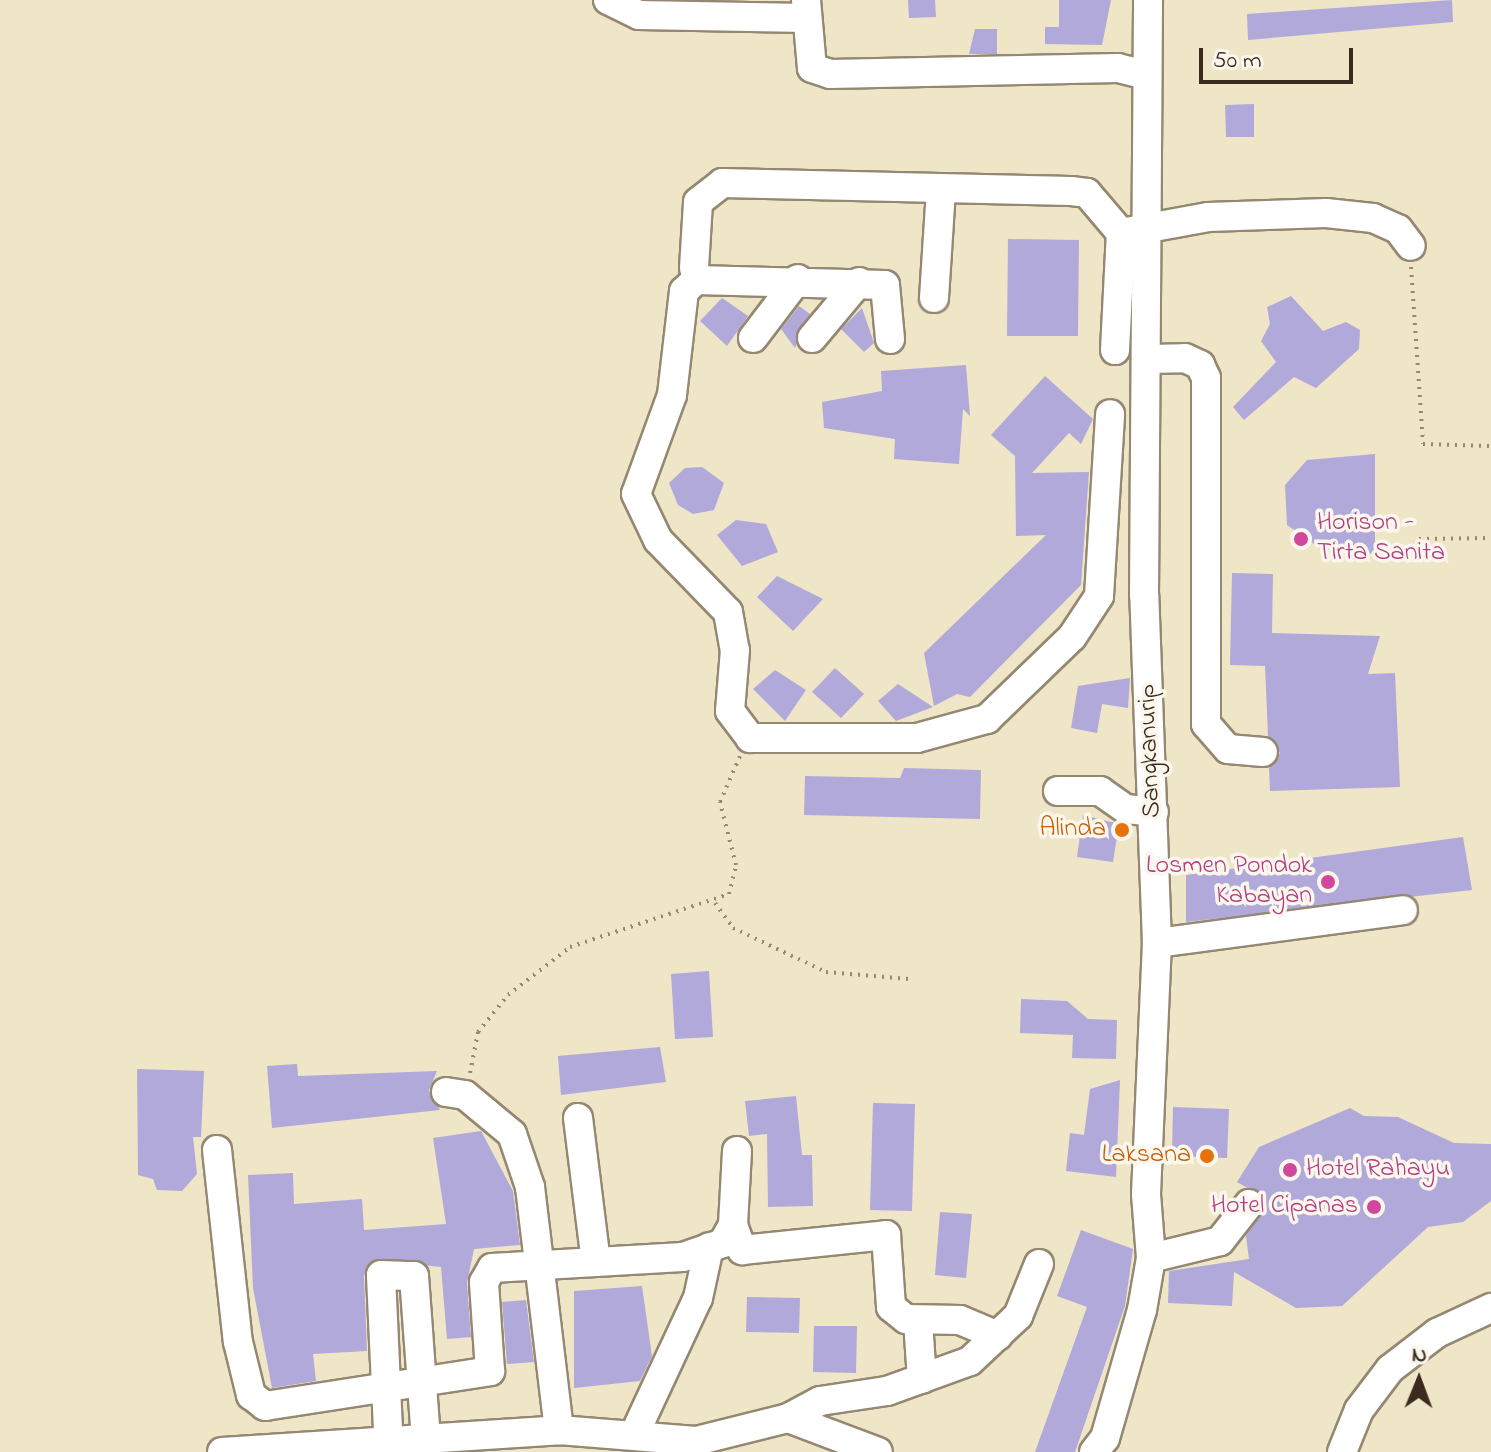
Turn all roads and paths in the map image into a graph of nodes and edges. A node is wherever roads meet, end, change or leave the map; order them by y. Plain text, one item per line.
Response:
1 (608, 0) edge
2 (1148, 0) edge
3 (806, 9) edge
4 (1147, 75) junction
5 (941, 190) junction
6 (1149, 232) junction
7 (1121, 233) junction
8 (1411, 246) joint
9 (694, 268) dead end
10 (798, 279) junction
11 (859, 282) junction
12 (934, 298) dead end
13 (753, 338) dead end
14 (812, 338) dead end
15 (890, 339) dead end
16 (1115, 350) dead end
17 (1146, 359) junction
18 (1110, 414) dead end
19 (1491, 446) edge
20 (1491, 538) edge
21 (1419, 539) dead end
22 (1144, 595) junction
23 (1099, 596) junction
24 (750, 738) junction
25 (1263, 752) dead end
26 (1058, 791) dead end
27 (1154, 812) junction
28 (715, 903) junction
29 (1403, 910) dead end
30 (1157, 943) junction
31 (909, 979) dead end
32 (456, 1093) joint
33 (578, 1118) dead end
34 (217, 1150) dead end
35 (737, 1151) dead end
36 (1249, 1204) dead end
37 (733, 1225) junction
38 (709, 1247) junction
39 (1151, 1258) junction
40 (596, 1262) junction
41 (1039, 1264) dead end
42 (538, 1265) junction
43 (1491, 1308) edge
44 (918, 1321) junction
45 (998, 1336) junction
46 (922, 1379) junction
47 (422, 1383) junction
48 (384, 1386) junction
49 (788, 1418) junction
50 (559, 1430) junction
51 (634, 1435) junction
52 (426, 1438) junction
53 (388, 1446) edge
54 (1102, 1447) edge
55 (222, 1452) edge
56 (878, 1452) edge
57 (1342, 1452) edge

1 - 3 street
2 - 4 street, Sangkanurip
3 - 4 street
4 - 6 street, Sangkanurip
5 - 7 street
5 - 9 street
5 - 12 street
6 - 7 street
6 - 8 street
6 - 17 street, Sangkanurip
7 - 16 street
8 - 19 path
10 - 11 street
10 - 13 street
10 - 24 street
11 - 14 street
11 - 15 street
17 - 22 street, Sangkanurip
17 - 25 street
18 - 23 street
20 - 21 path
22 - 23 street
22 - 27 street, Sangkanurip
23 - 24 street
24 - 28 path
26 - 27 street
27 - 30 street, Sangkanurip
28 - 31 path
28 - 32 path
29 - 30 street
30 - 39 street, Sangkanurip
32 - 42 street
33 - 40 street
34 - 48 street
35 - 37 street
36 - 39 street
37 - 38 street
37 - 44 street
38 - 40 street
38 - 51 street
39 - 54 street, Sangkanurip
40 - 42 street
41 - 45 street
42 - 47 street
42 - 50 street
43 - 57 street
44 - 45 street
44 - 46 street
45 - 46 street
46 - 49 street
47 - 48 street
47 - 48 street
47 - 52 street
48 - 53 street
49 - 51 street
49 - 56 street
50 - 51 street
50 - 52 street
52 - 53 street
53 - 55 street

